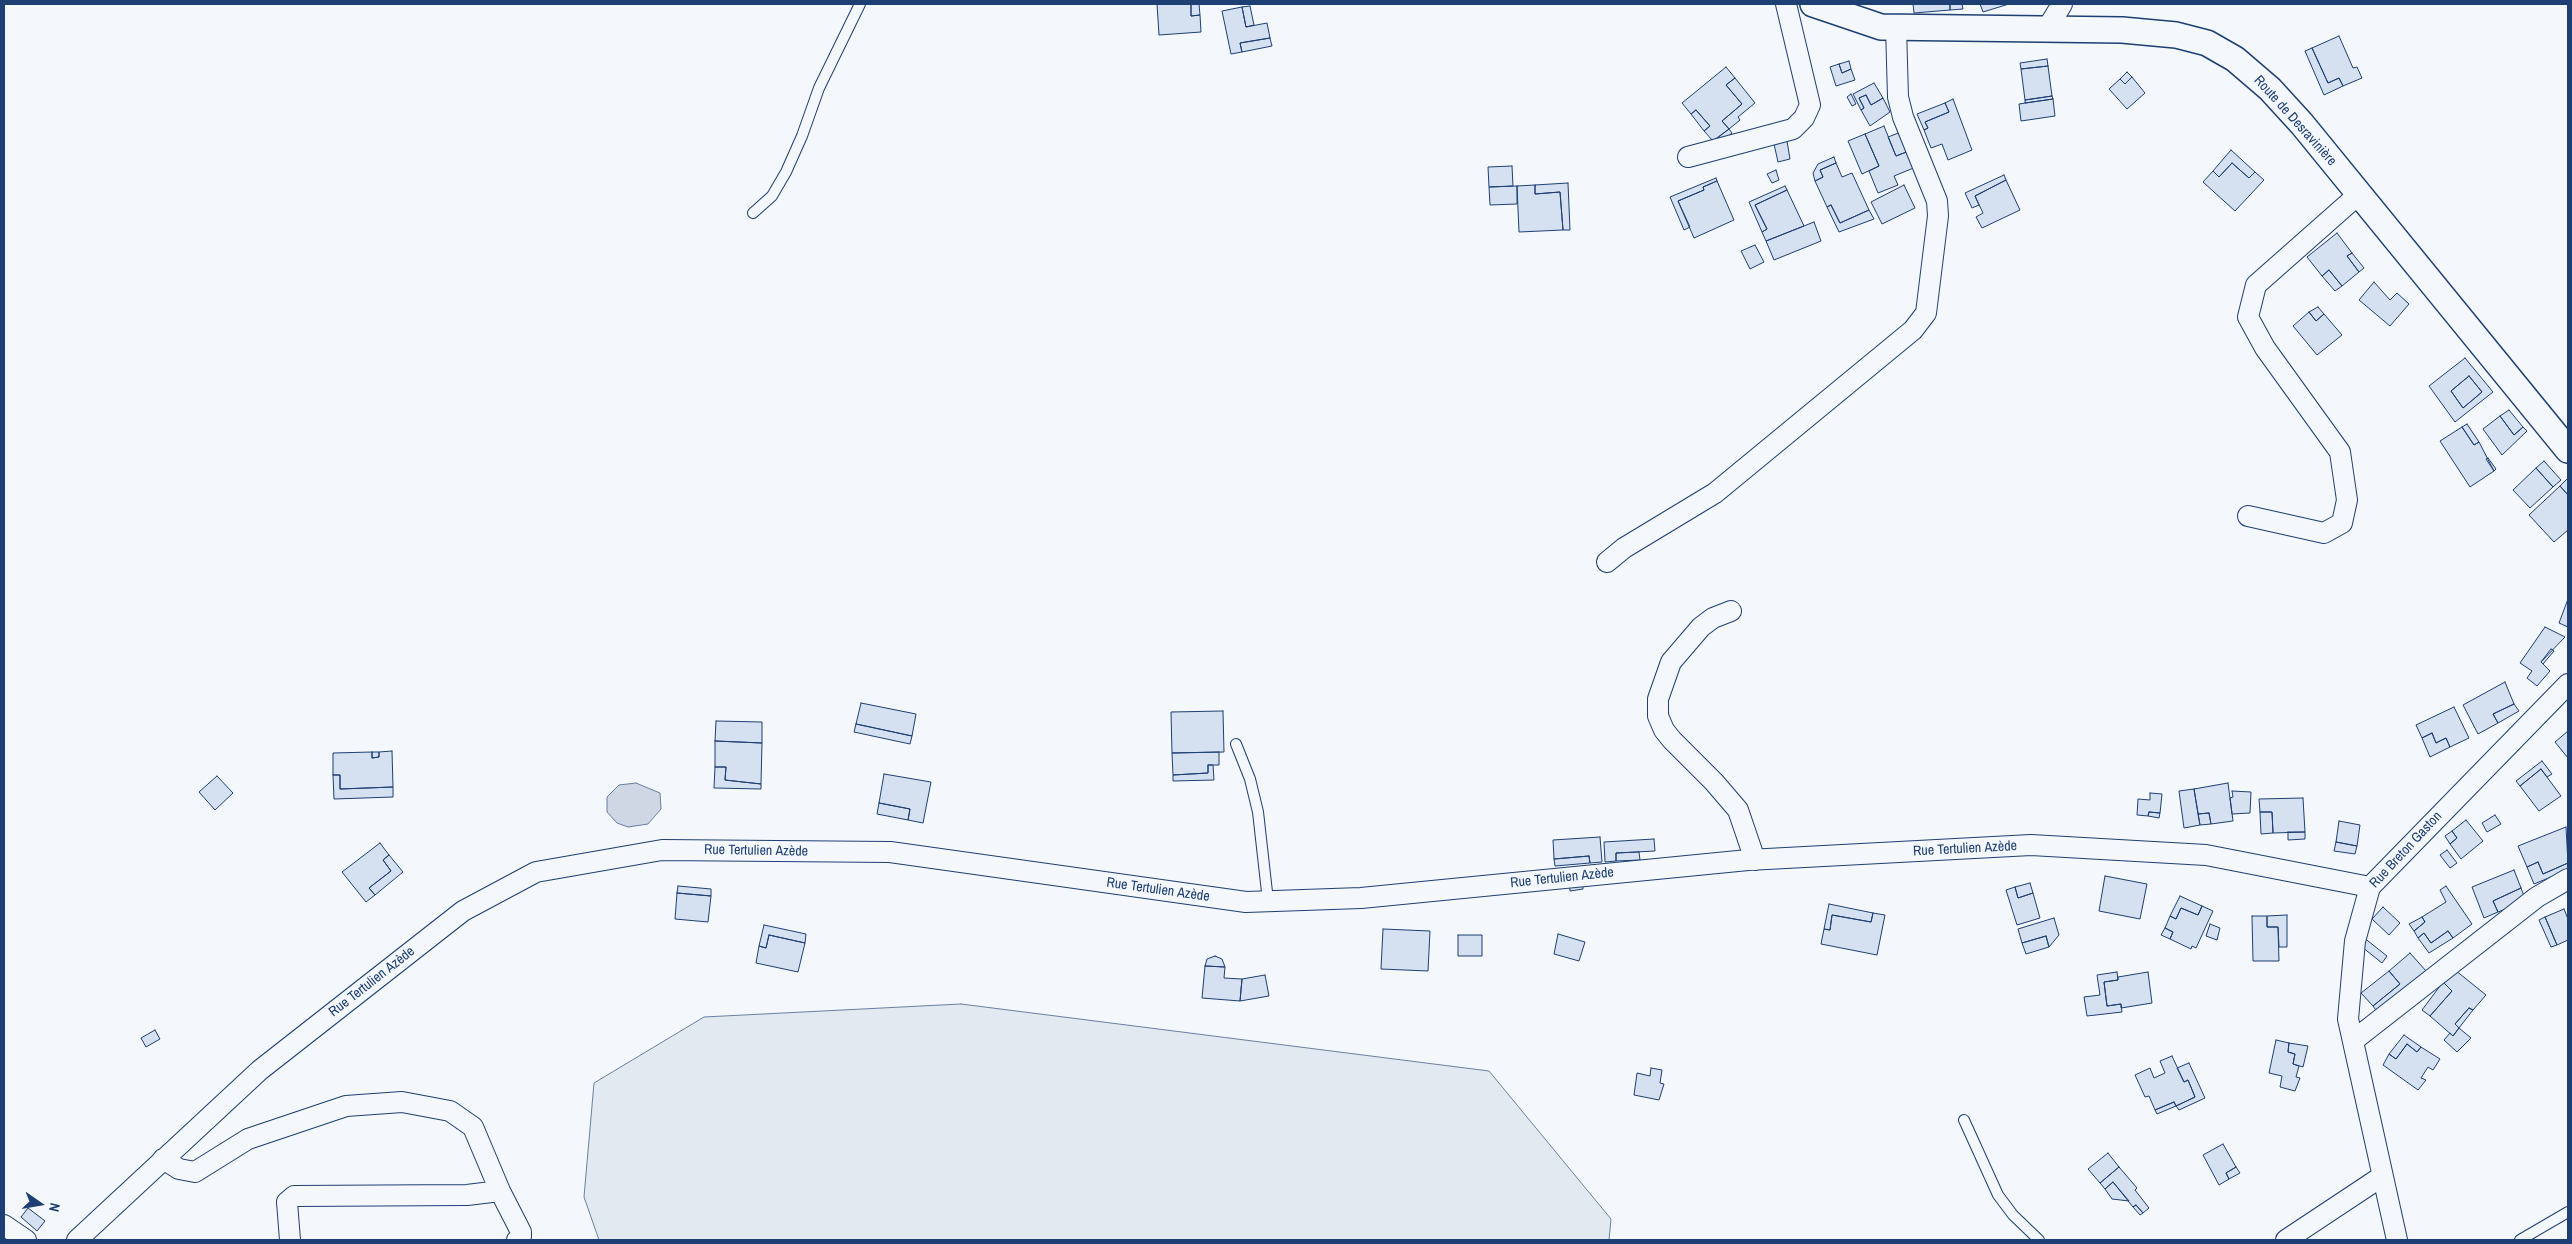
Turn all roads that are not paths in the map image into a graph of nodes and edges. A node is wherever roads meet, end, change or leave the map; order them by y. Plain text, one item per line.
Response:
1 (860, 4) edge
2 (1786, 4) edge
3 (1814, 4) edge
4 (2062, 4) edge
5 (1896, 27) junction
6 (2047, 30) junction
7 (1688, 157) dead end
8 (2359, 194) junction
9 (753, 213) dead end
10 (2568, 450) edge
11 (2248, 516) dead end
12 (1607, 562) dead end
13 (1731, 611) dead end
14 (2568, 684) edge
15 (1236, 744) dead end
16 (1755, 860) junction
17 (2568, 879) edge
18 (2370, 887) junction
19 (1268, 901) junction
20 (2354, 1040) junction
21 (1964, 1120) dead end
22 (163, 1159) junction
23 (2381, 1177) junction
24 (500, 1192) junction
25 (2568, 1212) edge
26 (4, 1225) edge
27 (87, 1237) edge
28 (26, 1240) edge
29 (290, 1240) edge
30 (517, 1240) edge
31 (2039, 1240) edge
32 (2286, 1240) edge
33 (2397, 1240) edge
34 (2520, 1240) edge

1 - 9 lane
2 - 7 street
3 - 5 street, Route de Desravinière
4 - 6 street
5 - 6 street, Route de Desravinière
5 - 12 street
6 - 8 street, Route de Desravinière
8 - 10 street, Route de Desravinière
8 - 11 street
13 - 16 street
14 - 18 street, Rue Breton Gaston
15 - 19 lane
16 - 18 street, Rue Tertulien Azède
16 - 19 street, Rue Tertulien Azède
17 - 20 street
18 - 20 street, Rue Breton Gaston
19 - 22 street, Rue Tertulien Azède
20 - 23 street, Rue Breton Gaston
21 - 31 lane
22 - 24 street
22 - 27 street, Rue Tertulien Azède
23 - 32 street
23 - 33 street, Rue Breton Gaston
24 - 29 street
24 - 30 street
25 - 34 lane
26 - 28 street

